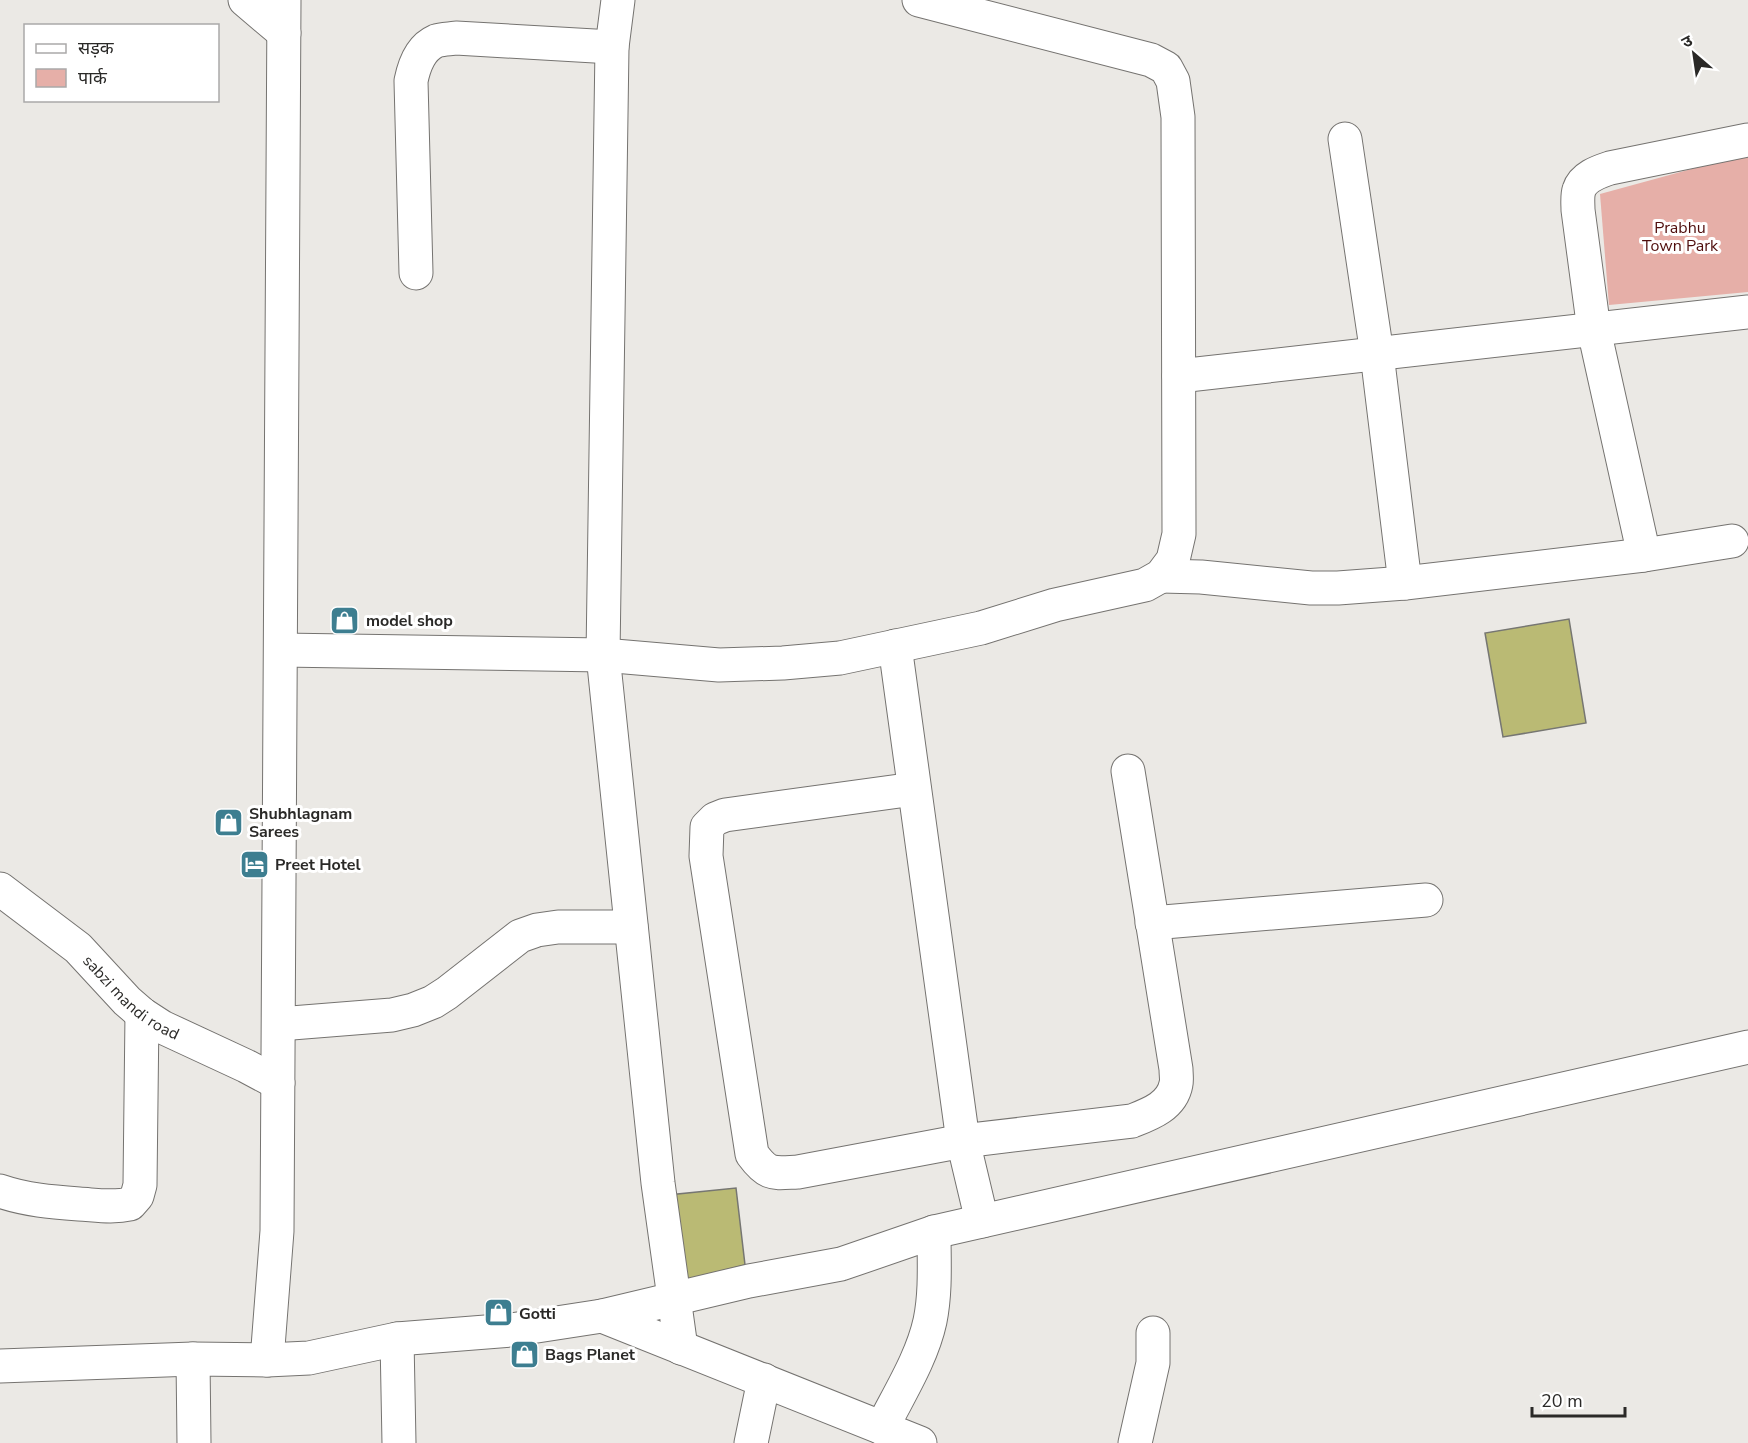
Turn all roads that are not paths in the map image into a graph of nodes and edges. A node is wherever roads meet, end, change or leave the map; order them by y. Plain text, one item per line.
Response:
1 (245, 0) edge
2 (284, 0) edge
3 (618, 0) edge
4 (919, 0) edge
5 (284, 33) junction
6 (612, 47) junction
7 (1345, 139) dead end
8 (1748, 140) edge
9 (416, 273) dead end
10 (1748, 312) edge
11 (1594, 330) junction
12 (1377, 354) junction
13 (1179, 376) junction
14 (1732, 541) dead end
15 (1644, 555) junction
16 (1161, 576) junction
17 (1406, 583) junction
18 (895, 646) junction
19 (281, 650) junction
20 (603, 655) junction
21 (1128, 771) dead end
22 (914, 789) junction
23 (0, 890) edge
24 (1426, 900) dead end
25 (1152, 923) junction
26 (631, 927) junction
27 (142, 1014) junction
28 (279, 1024) junction
29 (1748, 1047) edge
30 (278, 1083) junction
31 (963, 1141) junction
32 (0, 1191) edge
33 (982, 1221) junction
34 (934, 1232) junction
35 (673, 1299) junction
36 (602, 1316) junction
37 (1153, 1333) dead end
38 (397, 1339) junction
39 (681, 1347) junction
40 (193, 1359) junction
41 (267, 1360) junction
42 (0, 1366) edge
43 (764, 1380) junction
44 (882, 1428) junction
45 (194, 1443) edge
46 (399, 1443) edge
47 (751, 1443) edge
48 (920, 1443) edge
49 (1135, 1443) edge

1 - 5 street
2 - 5 street
3 - 6 street
4 - 13 street
5 - 19 street
6 - 9 street
6 - 20 street
7 - 12 street
8 - 11 street
10 - 11 street
11 - 12 street
11 - 15 street
12 - 13 street
12 - 17 street
13 - 16 street
14 - 15 street
15 - 17 street
16 - 17 street
16 - 18 street
18 - 20 street
18 - 22 street
19 - 20 street
19 - 28 street
20 - 26 street
21 - 25 street
22 - 31 street
22 - 31 street
23 - 27 street, sabzi mandi road
24 - 25 street
25 - 31 street
26 - 28 street
26 - 35 street
27 - 30 street, sabzi mandi road
27 - 32 street
28 - 30 street
29 - 33 street
30 - 41 street
31 - 33 street
33 - 34 street
34 - 35 street
34 - 44 street
35 - 36 street
35 - 39 street
36 - 38 street
36 - 39 street
37 - 49 street
38 - 41 street
38 - 46 street
39 - 43 street
40 - 41 street
40 - 42 street
40 - 45 street
43 - 44 street
43 - 47 street
44 - 48 street

